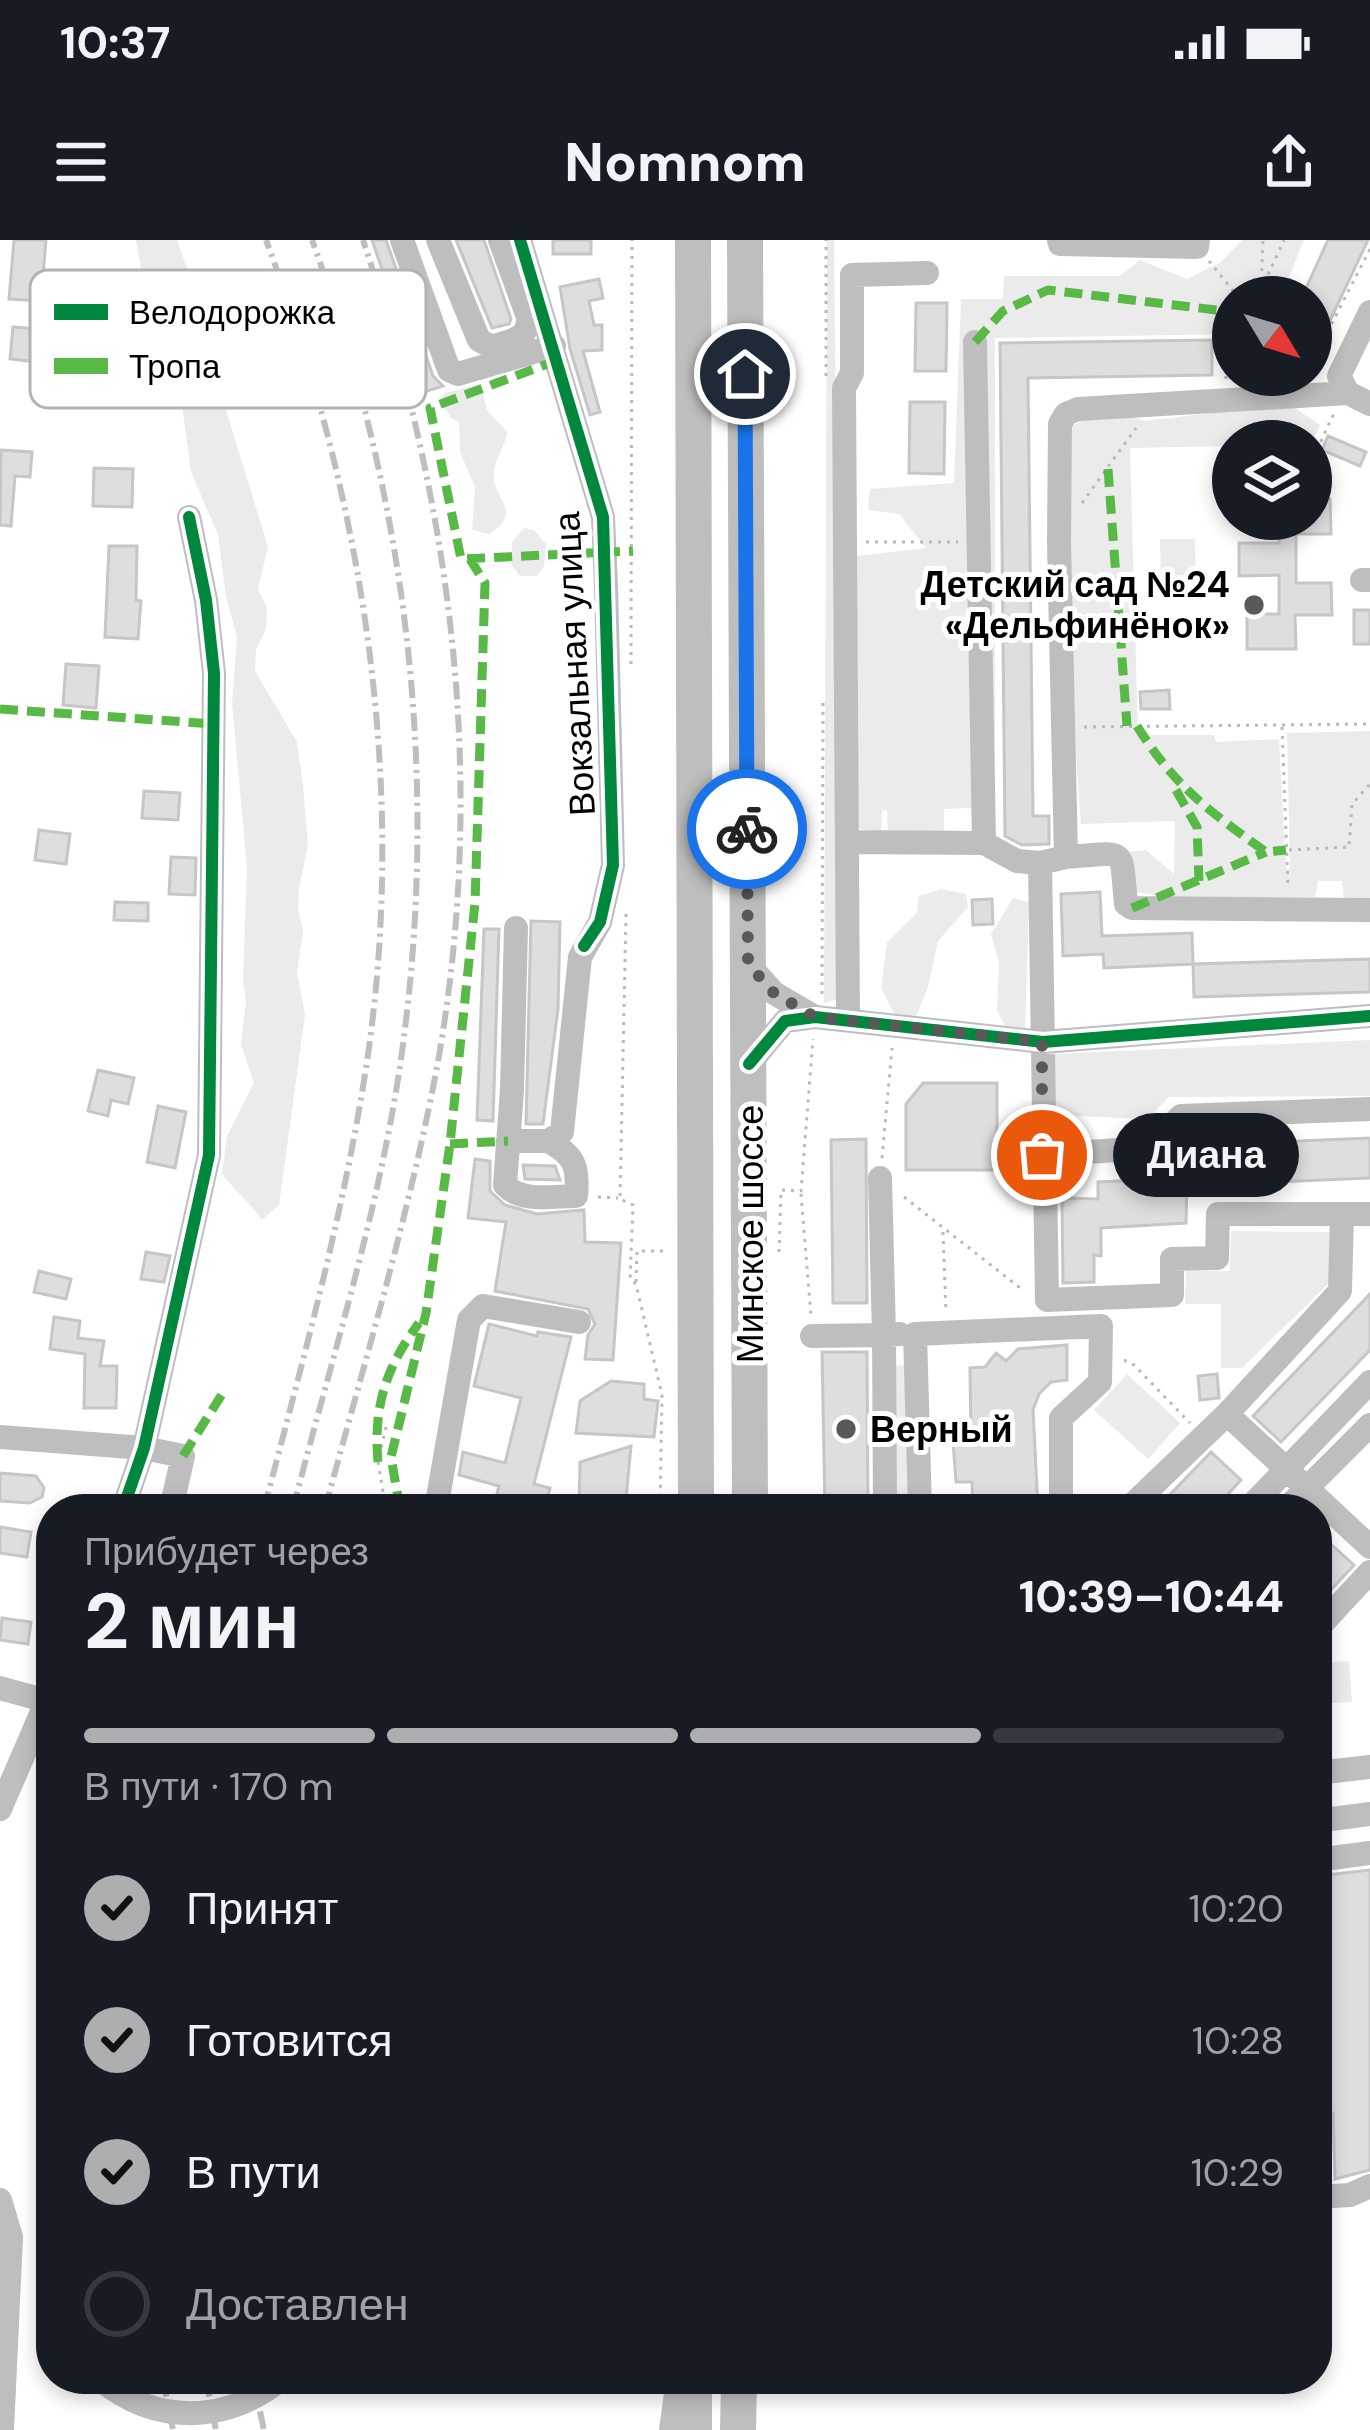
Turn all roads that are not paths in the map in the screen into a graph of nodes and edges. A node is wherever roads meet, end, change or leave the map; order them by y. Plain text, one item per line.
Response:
1 (402, 240) edge
2 (438, 240) edge
3 (500, 240) edge
4 (520, 240) edge
5 (693, 240) edge
6 (745, 240) edge
7 (1059, 240) edge
8 (1197, 243) edge
9 (413, 270) edge
10 (927, 273) dead end
11 (426, 306) edge
12 (1370, 312) edge
13 (975, 342) dead end
14 (554, 346) junction
15 (1351, 403) edge
16 (189, 517) dead end
17 (848, 842) junction
18 (984, 843) junction
19 (1066, 857) junction
20 (1040, 863) junction
21 (1370, 910) edge
22 (516, 928) dead end
23 (748, 964) junction
24 (1370, 1016) edge
25 (815, 1017) junction
26 (848, 1020) junction
27 (1042, 1042) junction
28 (749, 1064) junction
29 (1370, 1109) edge
30 (508, 1141) junction
31 (548, 1141) junction
32 (1042, 1155) junction
33 (880, 1178) road end
34 (1342, 1214) junction
35 (1370, 1214) edge
36 (1047, 1300) junction
37 (579, 1322) dead end
38 (1047, 1327) junction
39 (915, 1334) junction
40 (884, 1335) junction
41 (812, 1336) road end
42 (1370, 1382) edge
43 (1227, 1414) junction
44 (1370, 1425) edge
45 (0, 1437) edge
46 (144, 1448) junction
47 (1286, 1469) junction
48 (1307, 1488) junction
49 (128, 1494) edge
50 (174, 1494) edge
51 (439, 1494) edge
52 (696, 1494) edge
53 (750, 1494) edge
54 (884, 1494) edge
55 (920, 1494) edge
56 (1061, 1494) edge
57 (1144, 1494) edge
58 (1262, 1494) edge
59 (1301, 1494) edge
60 (1313, 1494) edge
61 (1332, 1511) edge
62 (1370, 1547) edge
63 (1370, 1572) edge
64 (1332, 1613) edge
65 (0, 1688) edge
66 (36, 1694) edge
67 (36, 1726) edge
68 (1370, 1767) edge
69 (1332, 1771) edge
70 (0, 1808) edge
71 (1370, 1814) edge
72 (1332, 1819) edge
73 (1370, 1853) edge
74 (1332, 1858) edge
75 (1370, 2186) edge
76 (1332, 2196) edge
77 (0, 2200) edge
78 (125, 2394) edge
79 (258, 2394) edge
80 (676, 2394) edge
81 (694, 2394) edge
82 (739, 2394) edge
83 (752, 2394) edge
84 (2, 2430) edge
85 (671, 2430) edge
86 (694, 2430) edge
87 (738, 2430) edge
88 (756, 2430) edge

1 - 9 street
2 - 3 street
4 - 14 street, Вокзальная улица
5 - 52 highway, Минское шоссе
6 - 23 highway, Минское шоссе
7 - 8 street
10 - 17 street
11 - 14 street
12 - 15 street
13 - 18 street
14 - 31 street, Вокзальная улица
15 - 19 street
16 - 46 street
17 - 18 street
17 - 26 street
18 - 20 street
19 - 20 street
19 - 21 street
20 - 27 street
22 - 30 street
23 - 25 street
23 - 28 highway, Минское шоссе
24 - 27 street
25 - 26 street
25 - 28 street
26 - 27 street
27 - 32 street
28 - 53 highway, Минское шоссе
29 - 32 street
30 - 31 street
30 - 31 street
32 - 36 street
33 - 40 street
34 - 35 street
34 - 36 street
34 - 43 street
36 - 38 street
37 - 51 street
38 - 39 street
38 - 56 street
39 - 40 street
39 - 55 street
40 - 41 street
40 - 54 street
42 - 47 street
43 - 47 street
43 - 57 street
44 - 48 street
45 - 46 street
46 - 49 street
46 - 50 street
47 - 48 street
47 - 58 street
48 - 59 street
48 - 60 street
61 - 62 street
63 - 64 street
65 - 66 street
67 - 70 street
68 - 69 street
71 - 72 street
73 - 74 street
75 - 76 street
77 - 84 street
78 - 79 street
80 - 85 street
81 - 86 highway
82 - 87 highway
83 - 88 street

